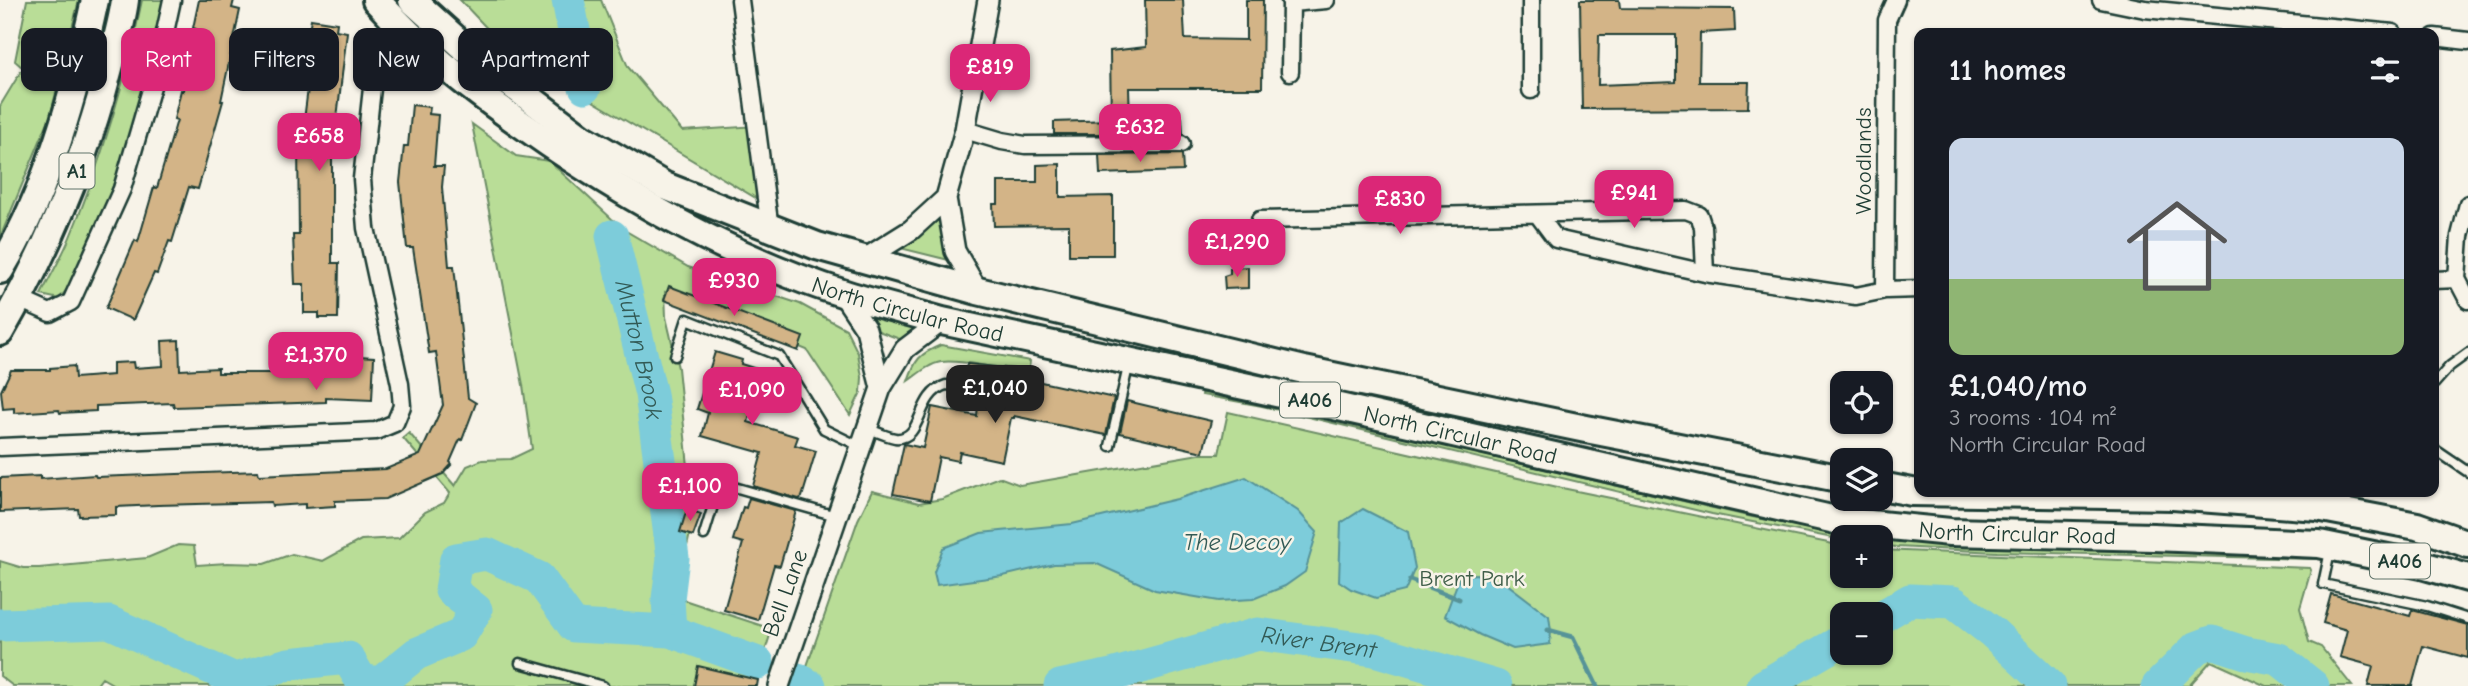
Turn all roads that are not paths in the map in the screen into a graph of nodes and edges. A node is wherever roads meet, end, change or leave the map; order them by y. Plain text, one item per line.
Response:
1 (95, 0) edge
2 (125, 0) edge
3 (172, 0) edge
4 (376, 0) edge
5 (412, 0) edge
6 (740, 0) edge
7 (988, 0) edge
8 (1326, 0) edge
9 (1531, 0) edge
10 (1896, 0) edge
11 (2101, 0) edge
12 (1290, 1) edge
13 (394, 20) junction
14 (2341, 28) edge
15 (2439, 38) edge
16 (2468, 41) edge
17 (1290, 72) dead end
18 (1531, 90) dead end
19 (965, 130) junction
20 (1181, 145) dead end
21 (946, 198) junction
22 (2468, 204) edge
23 (1538, 215) junction
24 (1260, 220) dead end
25 (770, 229) junction
26 (863, 260) junction
27 (0, 270) edge
28 (1705, 273) junction
29 (2457, 279) junction
30 (2439, 280) edge
31 (1914, 289) edge
32 (1885, 290) junction
33 (978, 291) junction
34 (842, 293) junction
35 (19, 299) junction
36 (2468, 300) edge
37 (942, 321) junction
38 (0, 332) edge
39 (2468, 353) edge
40 (675, 356) dead end
41 (1129, 361) junction
42 (2439, 378) edge
43 (881, 388) junction
44 (1017, 393) dead end
45 (864, 437) junction
46 (1110, 446) dead end
47 (0, 447) edge
48 (2439, 452) edge
49 (2468, 472) edge
50 (1830, 476) edge
51 (1893, 488) edge
52 (1914, 492) edge
53 (2186, 497) edge
54 (838, 516) junction
55 (704, 535) dead end
56 (2468, 544) edge
57 (2331, 546) junction
58 (2468, 578) edge
59 (2468, 619) edge
60 (520, 663) dead end
61 (603, 686) edge
62 (779, 686) edge

1 - 27 highway, A1
2 - 35 highway, A1
3 - 35 street
4 - 13 highway, North Circular Road / A406
5 - 25 highway, North Circular Road / A406
6 - 25 street
7 - 19 street
8 - 12 street
9 - 18 street
10 - 32 street, Woodlands
11 - 14 street
12 - 17 street
13 - 34 highway, North Circular Road / A406
13 - 47 street
15 - 16 street
19 - 20 street
19 - 21 street
21 - 26 street
21 - 33 street
22 - 29 street
23 - 24 street
23 - 28 street
23 - 28 street
25 - 26 highway, North Circular Road / A406
26 - 33 highway, North Circular Road / A406
28 - 32 street
29 - 30 street
29 - 36 street
31 - 32 street
33 - 50 highway, North Circular Road / A406
34 - 37 highway, North Circular Road / A406
34 - 43 street
35 - 38 highway, A1
37 - 41 highway, North Circular Road / A406
37 - 43 street, Bell Lane
39 - 42 lane
40 - 45 lane
41 - 46 lane
41 - 57 highway, North Circular Road / A406
43 - 45 street, Bell Lane
44 - 45 lane
45 - 54 street, Bell Lane
48 - 49 lane
51 - 52 highway, North Circular Road / A406
53 - 56 highway, North Circular Road / A406
54 - 55 lane
54 - 62 street, Bell Lane
57 - 58 highway, North Circular Road / A406
57 - 59 lane
60 - 61 lane

